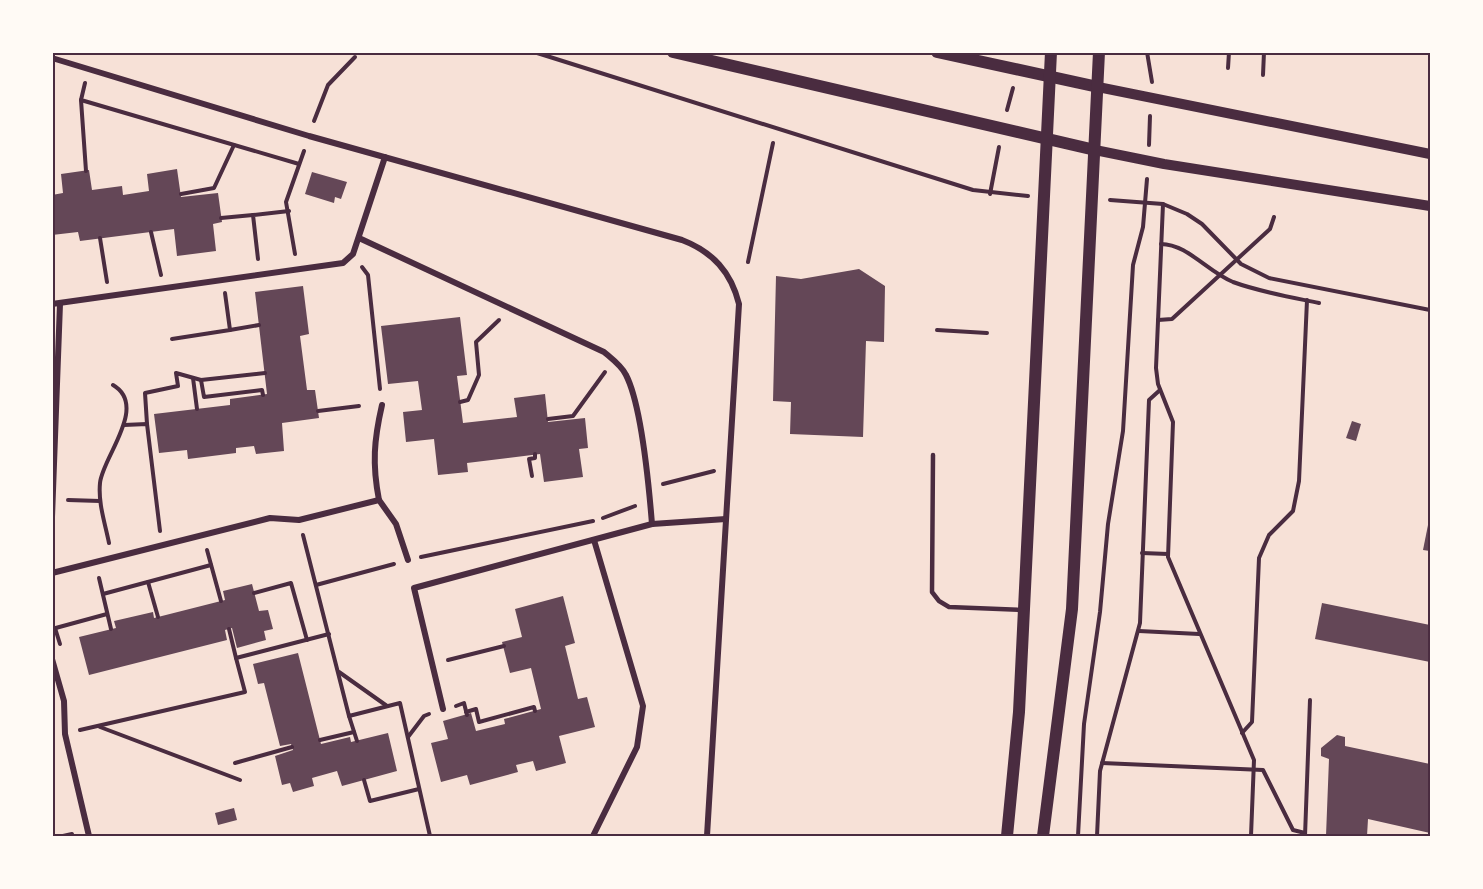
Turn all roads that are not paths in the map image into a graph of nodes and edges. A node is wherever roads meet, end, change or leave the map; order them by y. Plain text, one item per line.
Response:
1 (673, 52) edge
2 (937, 52) edge
3 (1052, 52) edge
4 (1100, 52) edge
5 (52, 57) edge
6 (1050, 78) junction
7 (1098, 87) junction
8 (1047, 139) junction
9 (1095, 150) junction
10 (1431, 154) edge
11 (385, 157) junction
12 (1431, 206) edge
13 (359, 238) junction
14 (56, 304) edge
15 (382, 405) road end
16 (933, 455) dead end
17 (53, 499) edge
18 (379, 500) junction
19 (52, 518) edge
20 (726, 519) junction
21 (652, 525) junction
22 (594, 540) junction
23 (408, 560) road end
24 (52, 573) edge
25 (1023, 610) junction
26 (52, 659) edge
27 (443, 709) dead end
28 (89, 837) edge
29 (593, 837) edge
30 (707, 837) edge
31 (1007, 837) edge
32 (1043, 837) edge

1 - 8 main road
2 - 6 main road
3 - 6 main road
4 - 7 main road
5 - 11 street
6 - 7 main road
6 - 8 main road
7 - 9 main road
7 - 10 street
8 - 9 main road
8 - 25 main road
9 - 12 street
9 - 32 main road
11 - 13 street
11 - 20 street
13 - 14 street
13 - 21 street
14 - 17 street
15 - 18 street
16 - 25 lane
17 - 19 street
18 - 23 street
18 - 24 street
20 - 21 street
20 - 30 street
21 - 22 street
22 - 27 street
22 - 29 street
25 - 31 main road
26 - 28 street

